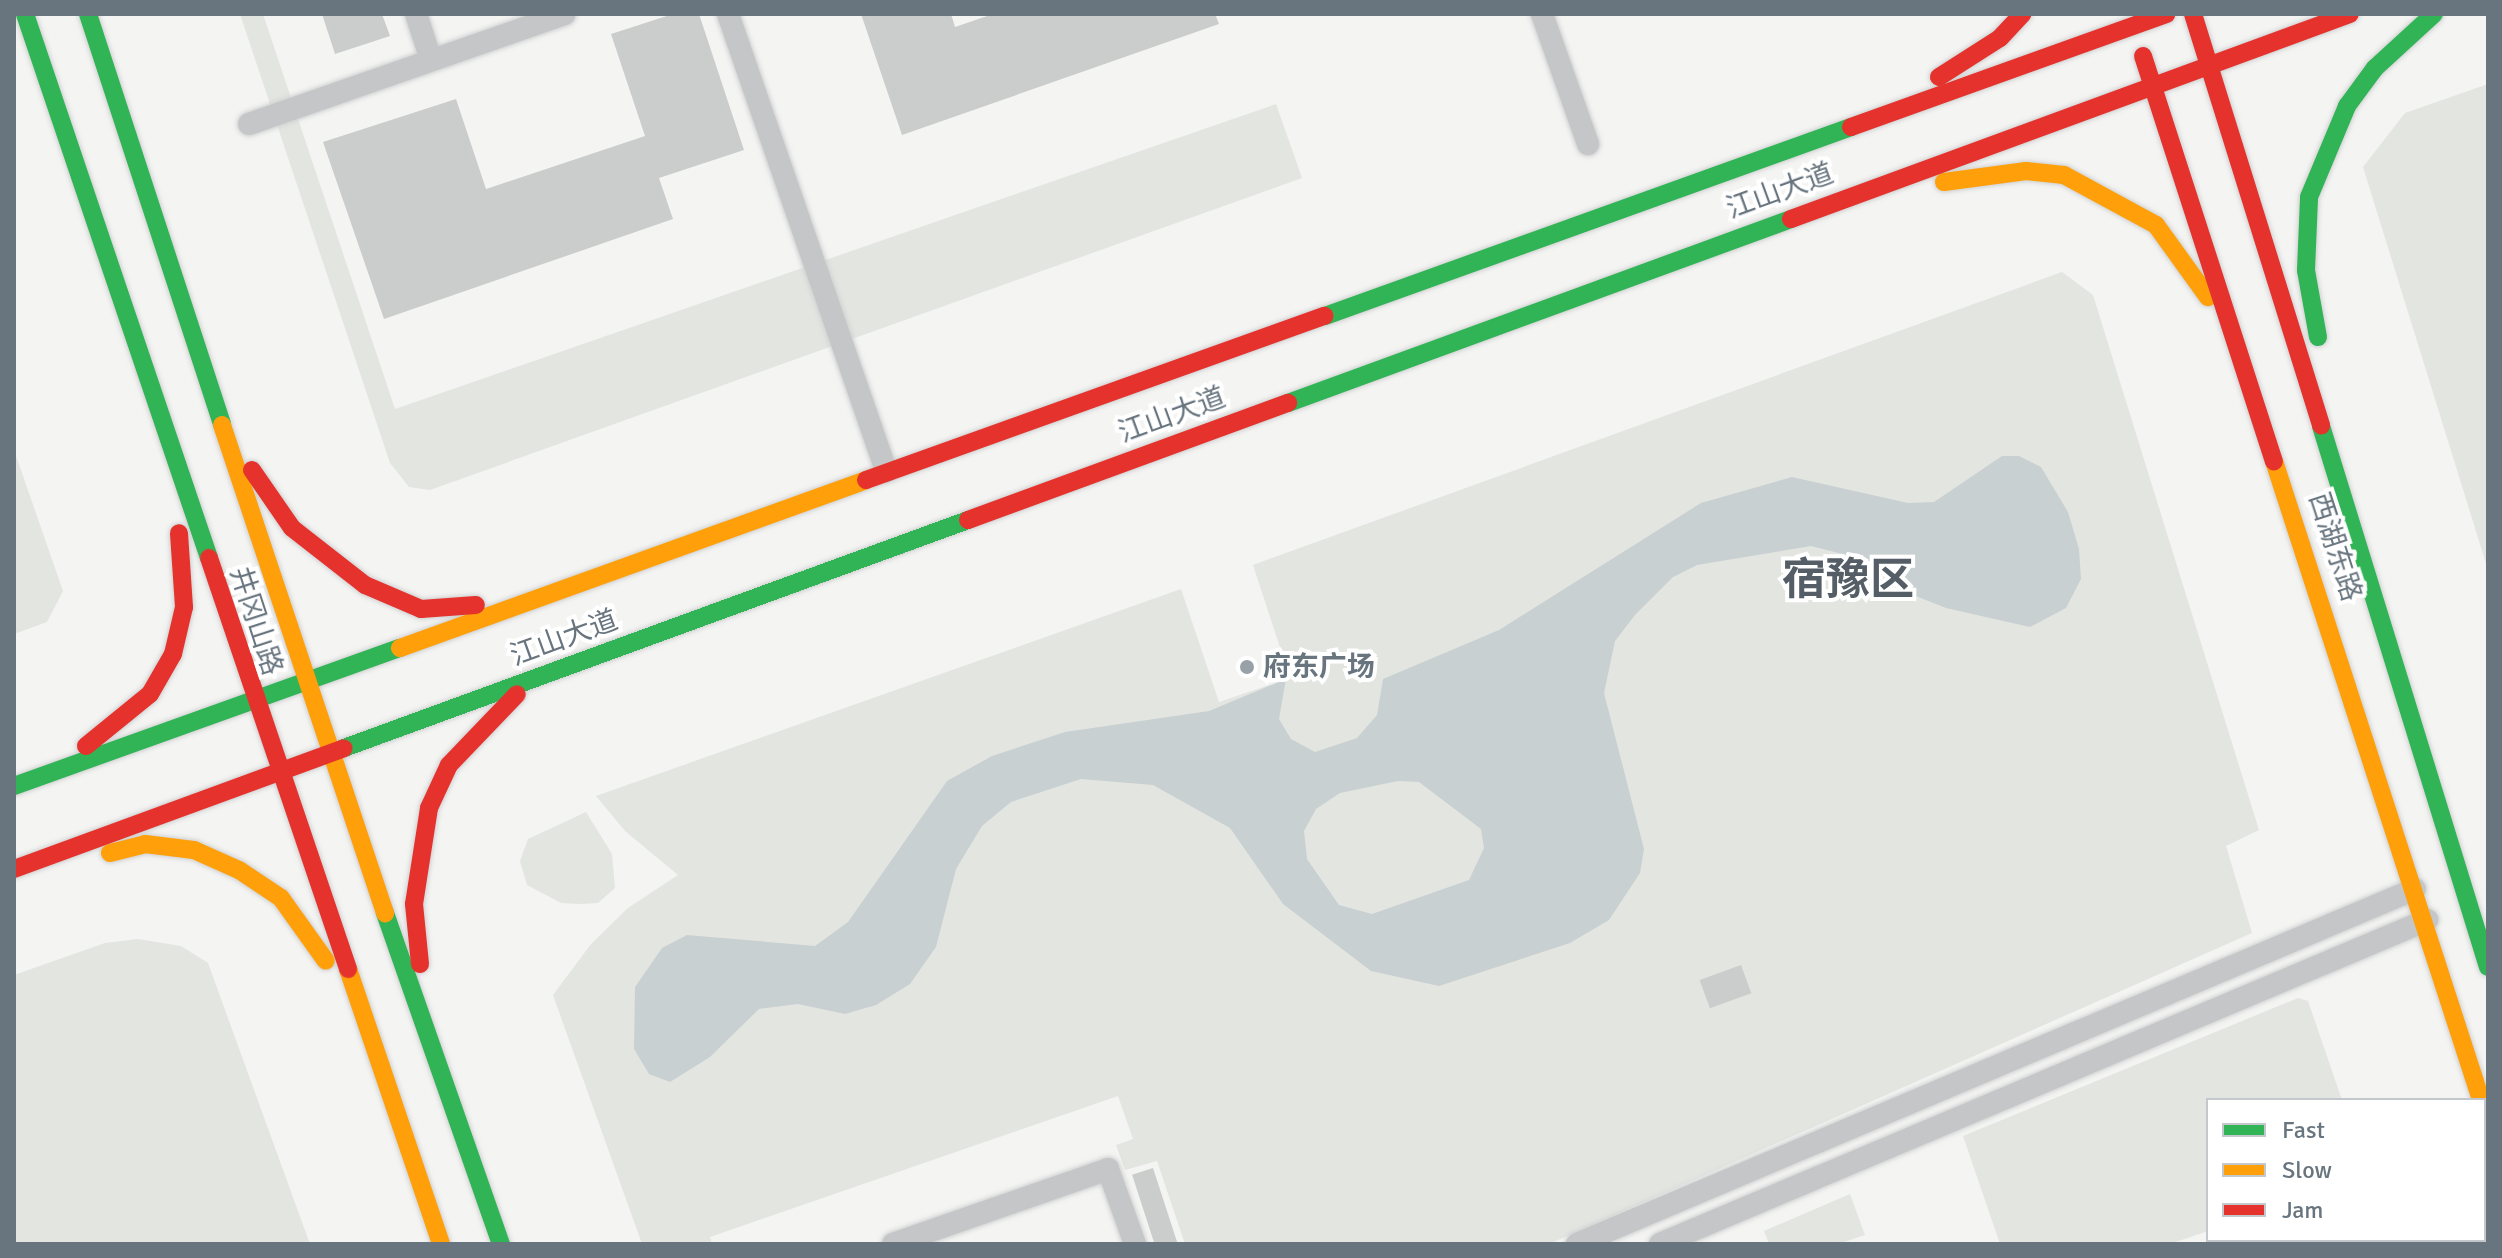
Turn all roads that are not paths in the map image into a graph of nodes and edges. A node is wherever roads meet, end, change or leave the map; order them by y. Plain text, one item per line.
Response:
1 (25, 14) edge
2 (88, 14) edge
3 (416, 14) edge
4 (564, 14) edge
5 (728, 14) edge
6 (1542, 14) edge
7 (2022, 14) edge
8 (2166, 14) edge
9 (2193, 14) edge
10 (2350, 14) edge
11 (2434, 14) edge
12 (2131, 20) edge
13 (431, 60) junction
14 (2209, 63) junction
15 (2153, 84) junction
16 (1870, 121) junction
17 (249, 124) dead end
18 (1588, 144) dead end
19 (1763, 227) junction
20 (152, 398) junction
21 (2257, 399) junction
22 (226, 433) junction
23 (886, 471) junction
24 (2348, 513) junction
25 (522, 600) junction
26 (536, 678) junction
27 (306, 679) junction
28 (252, 698) junction
29 (329, 754) junction
30 (278, 774) junction
31 (17, 785) edge
32 (14, 869) edge
33 (14, 877) edge
34 (2415, 889) junction
35 (2427, 920) junction
36 (2488, 967) edge
37 (428, 1038) junction
38 (377, 1058) junction
39 (2480, 1098) edge
40 (441, 1244) edge
41 (501, 1244) edge
42 (893, 1244) edge
43 (1135, 1244) edge
44 (1577, 1244) edge
45 (1660, 1244) edge

1 - 20 main road, 井冈山路
2 - 22 main road, 井冈山路
3 - 13 lane
4 - 13 lane
5 - 23 lane
6 - 18 lane
7 - 16 main road
8 - 12 main road, 江山大道
9 - 14 main road, 西湖东路
10 - 14 main road, 江山大道
11 - 24 main road
12 - 15 main road, 西湖东路
12 - 16 main road, 江山大道
13 - 17 lane
14 - 15 main road, 江山大道
14 - 24 main road, 西湖东路
15 - 19 main road, 江山大道
15 - 21 main road, 西湖东路
16 - 23 main road, 江山大道
19 - 21 main road
19 - 26 main road, 江山大道
20 - 28 main road, 井冈山路
20 - 31 main road
21 - 34 main road, 西湖东路
22 - 25 main road
22 - 27 main road, 井冈山路
23 - 25 main road, 江山大道
24 - 36 main road, 西湖东路
25 - 27 main road, 江山大道
26 - 29 main road, 江山大道
26 - 37 main road
27 - 28 main road, 江山大道
27 - 29 main road, 井冈山路
28 - 30 main road, 井冈山路
28 - 31 main road, 江山大道
29 - 30 main road, 江山大道
29 - 37 main road, 井冈山路
30 - 32 main road, 江山大道
30 - 38 main road, 井冈山路
33 - 38 main road
34 - 35 main road, 西湖东路
34 - 44 lane
35 - 39 main road, 西湖东路
35 - 45 lane
37 - 41 main road, 井冈山路
38 - 40 main road, 井冈山路
42 - 43 lane

